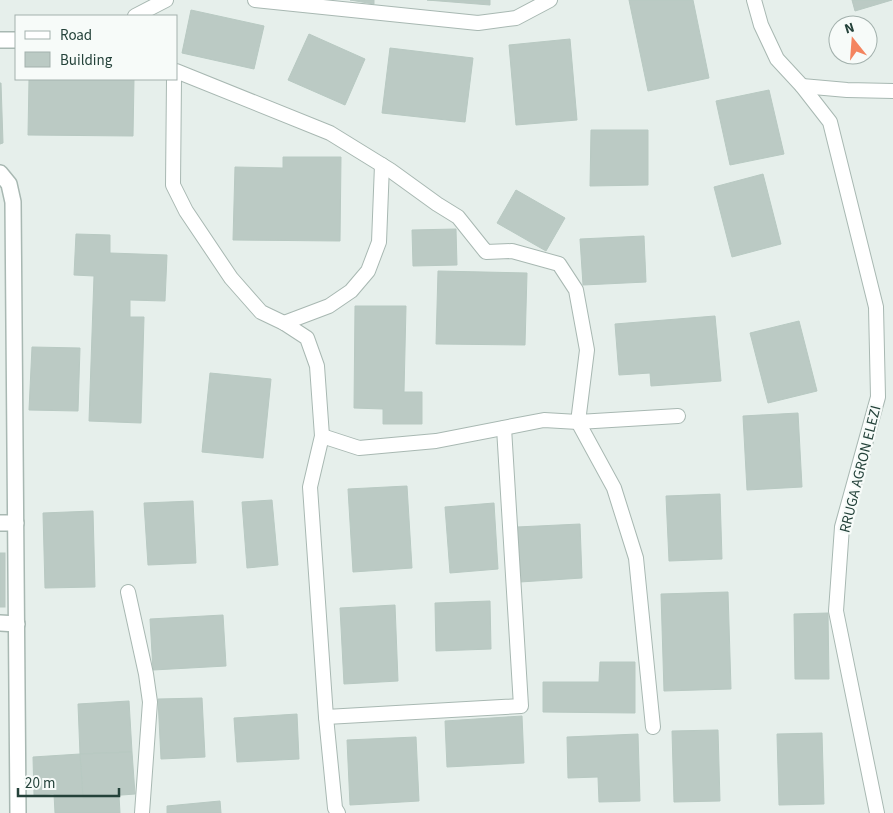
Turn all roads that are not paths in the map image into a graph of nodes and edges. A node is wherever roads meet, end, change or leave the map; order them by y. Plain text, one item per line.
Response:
1 (166, 0) edge
2 (255, 0) edge
3 (550, 0) edge
4 (754, 0) edge
5 (273, 1) edge
6 (137, 15) edge
7 (0, 40) edge
8 (15, 40) edge
9 (178, 72) edge
10 (174, 80) edge
11 (802, 86) junction
12 (893, 90) edge
13 (382, 165) junction
14 (0, 173) edge
15 (284, 323) junction
16 (678, 416) dead end
17 (578, 422) junction
18 (504, 428) junction
19 (322, 436) junction
20 (0, 523) edge
21 (16, 523) junction
22 (128, 592) dead end
23 (0, 623) edge
24 (17, 624) junction
25 (326, 717) junction
26 (652, 727) dead end
27 (18, 813) edge
28 (142, 813) edge
29 (338, 813) edge
30 (877, 813) edge

1 - 6 lane
2 - 5 lane
3 - 5 lane
4 - 11 lane, RRUGA AGRON ELEZI
7 - 8 street
9 - 13 lane
10 - 15 lane
11 - 12 lane
11 - 30 lane, RRUGA AGRON ELEZI
13 - 15 lane
13 - 17 lane
14 - 21 street
15 - 19 lane
16 - 17 lane
17 - 18 lane
17 - 26 lane
18 - 19 lane
18 - 25 lane
19 - 25 lane
20 - 21 street
21 - 24 street
22 - 28 lane
23 - 24 street
24 - 27 street
25 - 29 lane

